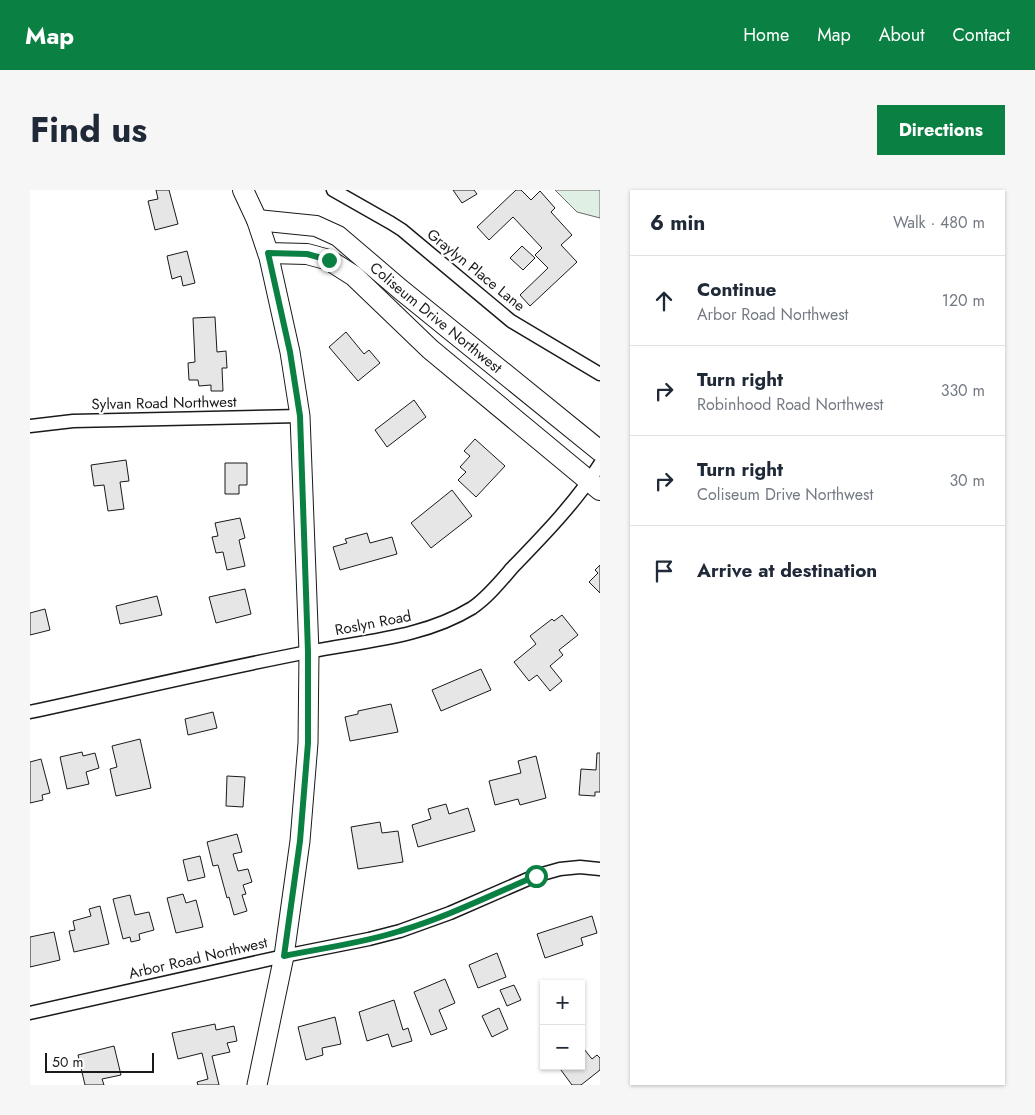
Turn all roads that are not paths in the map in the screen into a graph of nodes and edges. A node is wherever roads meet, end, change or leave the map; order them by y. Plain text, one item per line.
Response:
1 (243, 190) edge
2 (332, 190) edge
3 (257, 220) junction
4 (268, 253) junction
5 (600, 374) edge
6 (300, 416) junction
7 (30, 426) edge
8 (600, 451) edge
9 (600, 464) edge
10 (595, 486) edge
11 (308, 652) junction
12 (30, 712) edge
13 (600, 869) edge
14 (284, 956) junction
15 (30, 1012) edge
16 (256, 1085) edge

1 - 3 main road
2 - 5 street, Graylyn Place Lane
3 - 4 main road
3 - 8 main road, Coliseum Drive Northwest
4 - 6 street
4 - 10 main road, Coliseum Drive Northwest
6 - 7 street, Sylvan Road Northwest
6 - 11 street
9 - 10 street, Roslyn Road
10 - 11 street, Roslyn Road
11 - 12 street, Roslyn Road
11 - 14 street
13 - 14 street, Arbor Road Northwest
14 - 15 street, Arbor Road Northwest
14 - 16 street

